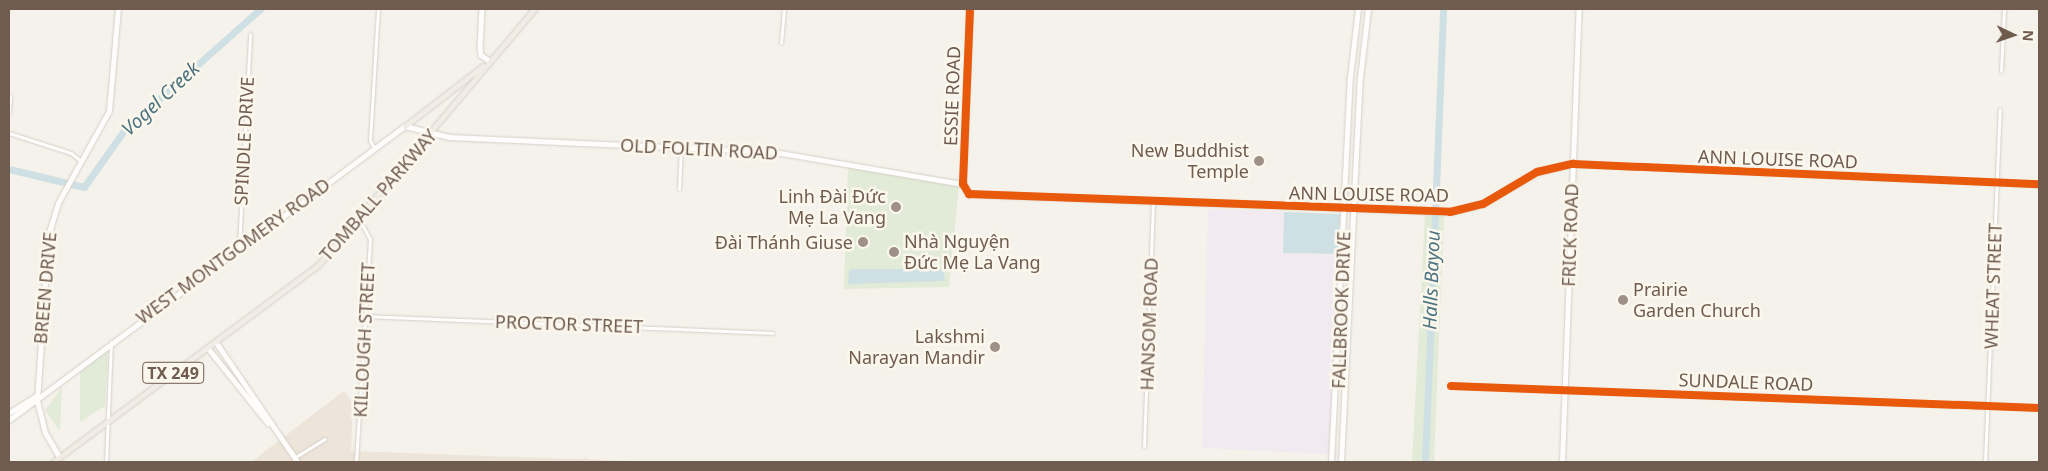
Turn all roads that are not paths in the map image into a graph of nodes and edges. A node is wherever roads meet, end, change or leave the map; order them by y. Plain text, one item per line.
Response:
1 (118, 9) edge
2 (378, 9) edge
3 (482, 9) edge
4 (534, 9) edge
5 (784, 9) edge
6 (970, 9) edge
7 (1358, 9) edge
8 (1368, 9) edge
9 (1579, 9) edge
10 (2004, 9) edge
11 (250, 34) dead end
12 (781, 44) dead end
13 (489, 62) junction
14 (2001, 71) dead end
15 (10, 96) edge
16 (2000, 109) dead end
17 (9, 112) edge
18 (404, 126) junction
19 (433, 132) junction
20 (9, 135) edge
21 (681, 147) junction
22 (374, 148) junction
23 (82, 162) junction
24 (1573, 164) junction
25 (1997, 181) junction
26 (963, 184) junction
27 (2039, 184) edge
28 (679, 189) dead end
29 (1153, 202) junction
30 (1345, 210) junction
31 (1355, 211) junction
32 (360, 221) junction
33 (239, 247) junction
34 (366, 316) junction
35 (773, 333) dead end
36 (111, 342) junction
37 (216, 342) junction
38 (208, 348) junction
39 (1338, 368) junction
40 (1348, 369) junction
41 (1451, 386) dead end
42 (249, 389) junction
43 (1564, 390) junction
44 (242, 393) junction
45 (37, 396) junction
46 (1988, 406) junction
47 (2039, 408) edge
48 (9, 414) edge
49 (9, 420) edge
50 (108, 421) junction
51 (275, 431) junction
52 (325, 439) dead end
53 (1334, 445) junction
54 (1144, 446) dead end
55 (1344, 447) junction
56 (59, 457) junction
57 (296, 460) edge
58 (53, 462) edge
59 (106, 462) edge
60 (356, 462) edge
61 (1331, 462) edge
62 (1341, 462) edge
63 (1562, 462) edge
64 (1986, 462) edge

1 - 23 street, BREEN DRIVE
2 - 22 street
3 - 13 street
4 - 13 main road, TOMBALL PARKWAY / TX 249
5 - 12 street
6 - 26 street, ESSIE ROAD
7 - 30 street, FALLBROOK DRIVE
8 - 31 street, FALLBROOK DRIVE
9 - 24 street, FRICK ROAD
10 - 14 street
11 - 33 street, SPINDLE DRIVE
13 - 18 main road
13 - 19 main road, TOMBALL PARKWAY / TX 249
15 - 17 street
16 - 25 street, WHEAT STREET
18 - 19 street
18 - 22 street, WEST MONTGOMERY ROAD
19 - 21 street, OLD FOLTIN ROAD
19 - 32 main road, TOMBALL PARKWAY / TX 249
20 - 23 street
21 - 26 street, OLD FOLTIN ROAD
21 - 28 street
22 - 33 street, WEST MONTGOMERY ROAD
23 - 45 street, BREEN DRIVE
24 - 25 street, ANN LOUISE ROAD
24 - 31 street, ANN LOUISE ROAD
24 - 43 street, FRICK ROAD
25 - 27 street, ANN LOUISE ROAD
25 - 46 street, WHEAT STREET
26 - 29 street, ANN LOUISE ROAD
29 - 30 street, ANN LOUISE ROAD
29 - 54 street, HANSOM ROAD
30 - 31 street, ANN LOUISE ROAD
30 - 39 street, FALLBROOK DRIVE
31 - 40 street, FALLBROOK DRIVE
32 - 34 street, KILLOUGH STREET
32 - 37 main road, TOMBALL PARKWAY / TX 249
33 - 36 street, WEST MONTGOMERY ROAD
34 - 35 street, PROCTOR STREET
34 - 60 street, KILLOUGH STREET
36 - 45 street, WEST MONTGOMERY ROAD
36 - 50 street
37 - 38 main road, TOMBALL PARKWAY / TX 249
37 - 42 street
38 - 44 street
38 - 50 main road, TOMBALL PARKWAY / TX 249
39 - 40 street
39 - 53 street, FALLBROOK DRIVE
40 - 55 street, FALLBROOK DRIVE
41 - 43 street, SUNDALE ROAD
42 - 44 street
42 - 51 street
43 - 46 street, SUNDALE ROAD
43 - 63 street, FRICK ROAD
44 - 51 street
45 - 48 street, WEST MONTGOMERY ROAD
45 - 49 street, WEST MONTGOMERY ROAD
45 - 56 street, BREEN DRIVE
46 - 47 street, SUNDALE ROAD
46 - 64 street, WHEAT STREET
50 - 56 main road, TOMBALL PARKWAY / TX 249
50 - 59 street
51 - 57 street
52 - 57 street
53 - 55 street
53 - 61 street, FALLBROOK DRIVE
55 - 62 street, FALLBROOK DRIVE
56 - 58 main road, TOMBALL PARKWAY / TX 249

